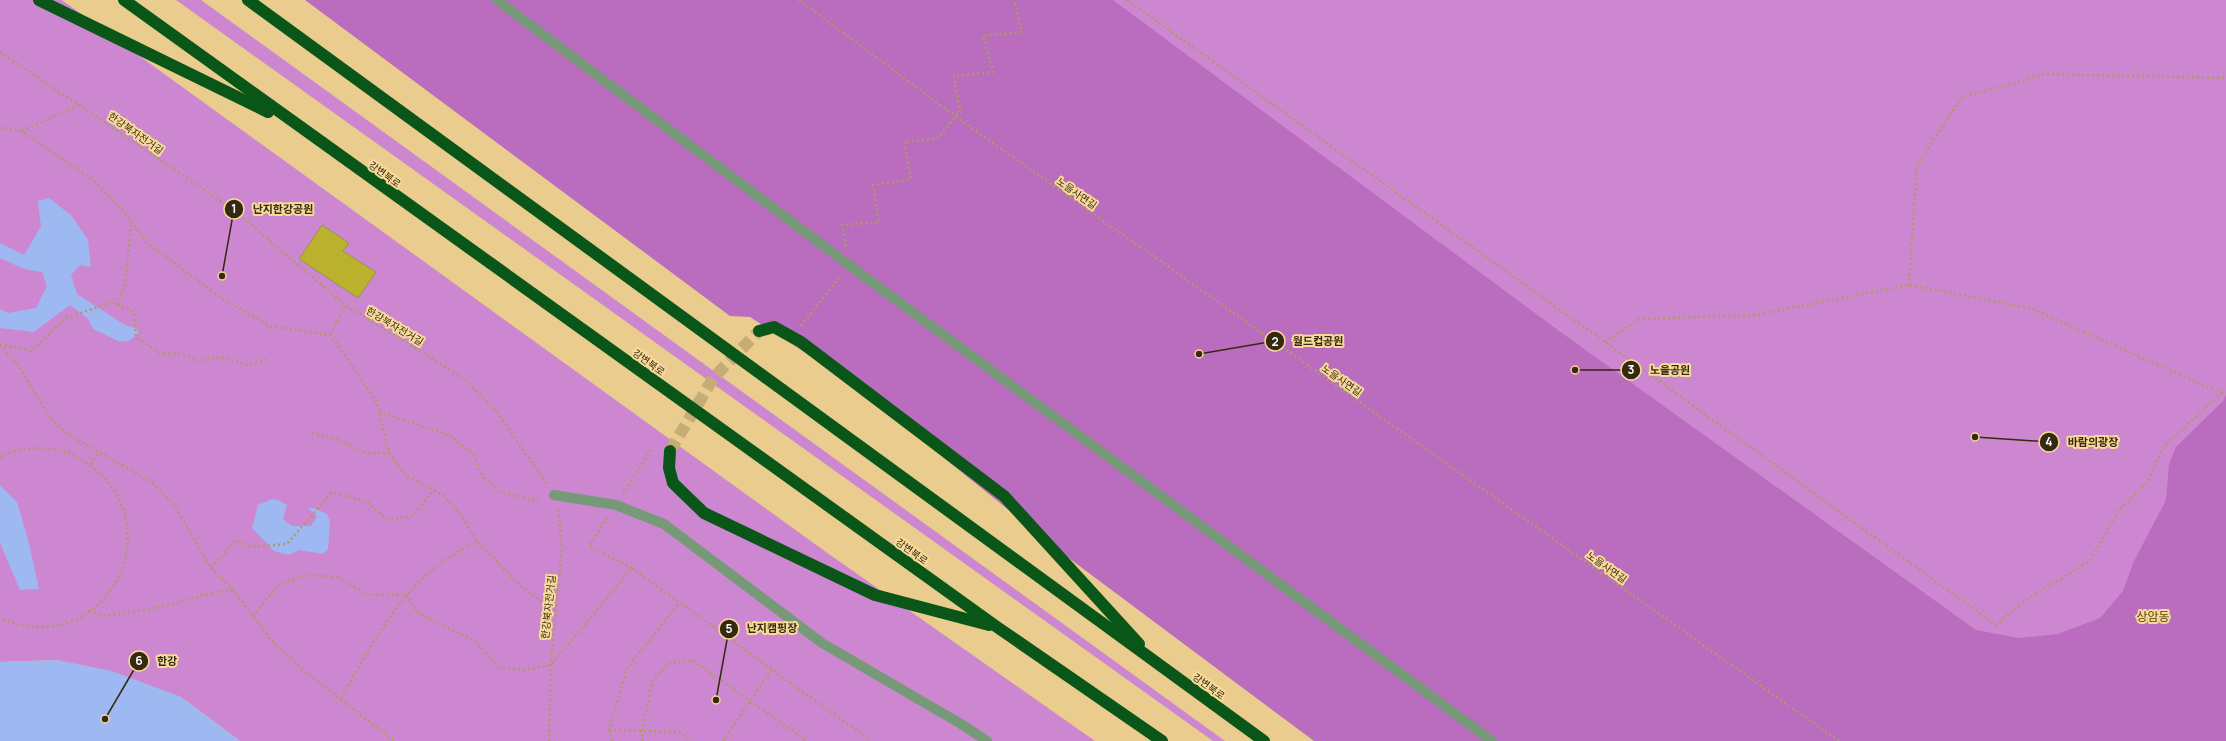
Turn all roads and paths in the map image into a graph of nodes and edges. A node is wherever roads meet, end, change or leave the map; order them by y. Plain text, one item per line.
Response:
1 (39, 0) edge
2 (124, 0) edge
3 (248, 0) edge
4 (496, 0) edge
5 (799, 0) edge
6 (1014, 0) edge
7 (1127, 0) edge
8 (0, 52) edge
9 (2226, 76) edge
10 (81, 104) junction
11 (955, 116) junction
12 (299, 126) junction
13 (0, 128) edge
14 (21, 131) junction
15 (131, 222) junction
16 (848, 265) junction
17 (1909, 285) junction
18 (118, 305) junction
19 (345, 305) junction
20 (801, 327) dead end
21 (759, 331) tunnel mouth
22 (330, 335) junction
23 (1605, 342) junction
24 (0, 345) edge
25 (268, 358) dead end
26 (2224, 393) edge
27 (379, 412) junction
28 (312, 433) dead end
29 (651, 450) dead end
30 (670, 451) tunnel mouth
31 (98, 453) junction
32 (389, 453) junction
33 (0, 457) edge
34 (91, 464) junction
35 (434, 490) junction
36 (554, 495) junction
37 (616, 505) junction
38 (477, 541) junction
39 (211, 568) junction
40 (632, 568) junction
41 (233, 590) junction
42 (407, 595) junction
43 (680, 602) junction
44 (88, 611) junction
45 (556, 611) junction
46 (253, 616) junction
47 (0, 618) edge
48 (997, 626) junction
49 (1158, 664) junction
50 (551, 665) junction
51 (772, 669) junction
52 (341, 699) junction
53 (750, 701) junction
54 (609, 730) junction
55 (642, 731) junction
56 (394, 741) edge
57 (549, 741) edge
58 (612, 741) edge
59 (642, 741) edge
60 (691, 741) edge
61 (723, 741) edge
62 (807, 741) edge
63 (871, 741) edge
64 (987, 741) edge
65 (1162, 741) edge
66 (1264, 741) edge
67 (1492, 741) edge
68 (1839, 741) edge

1 - 12 highway
2 - 12 highway, 강변북로
3 - 49 highway, 강변북로
4 - 16 street
5 - 11 path, 노을사면길
6 - 11 path
7 - 23 path
8 - 10 path, 한강북자전거길
9 - 17 path
10 - 14 path
10 - 19 path, 한강북자전거길
11 - 16 path
11 - 68 path, 노을사면길
12 - 48 highway, 강변북로
13 - 14 path
14 - 15 path
15 - 18 path
15 - 22 path
16 - 20 path
16 - 67 street
17 - 23 path
17 - 26 path
18 - 24 path
18 - 25 path
19 - 22 path
19 - 36 path, 한강북자전거길
21 - 49 highway
22 - 27 path
23 - 26 path
24 - 31 path
27 - 32 path
27 - 36 path
28 - 32 path
29 - 37 path
30 - 48 highway
31 - 34 path
31 - 39 path
32 - 35 path
33 - 34 path
34 - 44 path
35 - 38 path
35 - 39 path
36 - 37 street
36 - 45 path, 한강북자전거길
37 - 40 path
37 - 64 street
38 - 42 path
38 - 45 path
39 - 41 path
40 - 43 path
40 - 50 path
41 - 44 path
41 - 46 path
42 - 46 path
42 - 50 path
42 - 52 path
43 - 51 path
43 - 54 path
44 - 47 path
45 - 50 path, 한강북자전거길
46 - 52 path
48 - 65 highway, 강변북로
49 - 66 highway, 강변북로
50 - 57 path, 한강북자전거길
51 - 53 path
51 - 63 path
52 - 56 path
53 - 55 path
53 - 61 path
53 - 62 path
54 - 55 path
54 - 58 path
55 - 59 path
55 - 60 path

